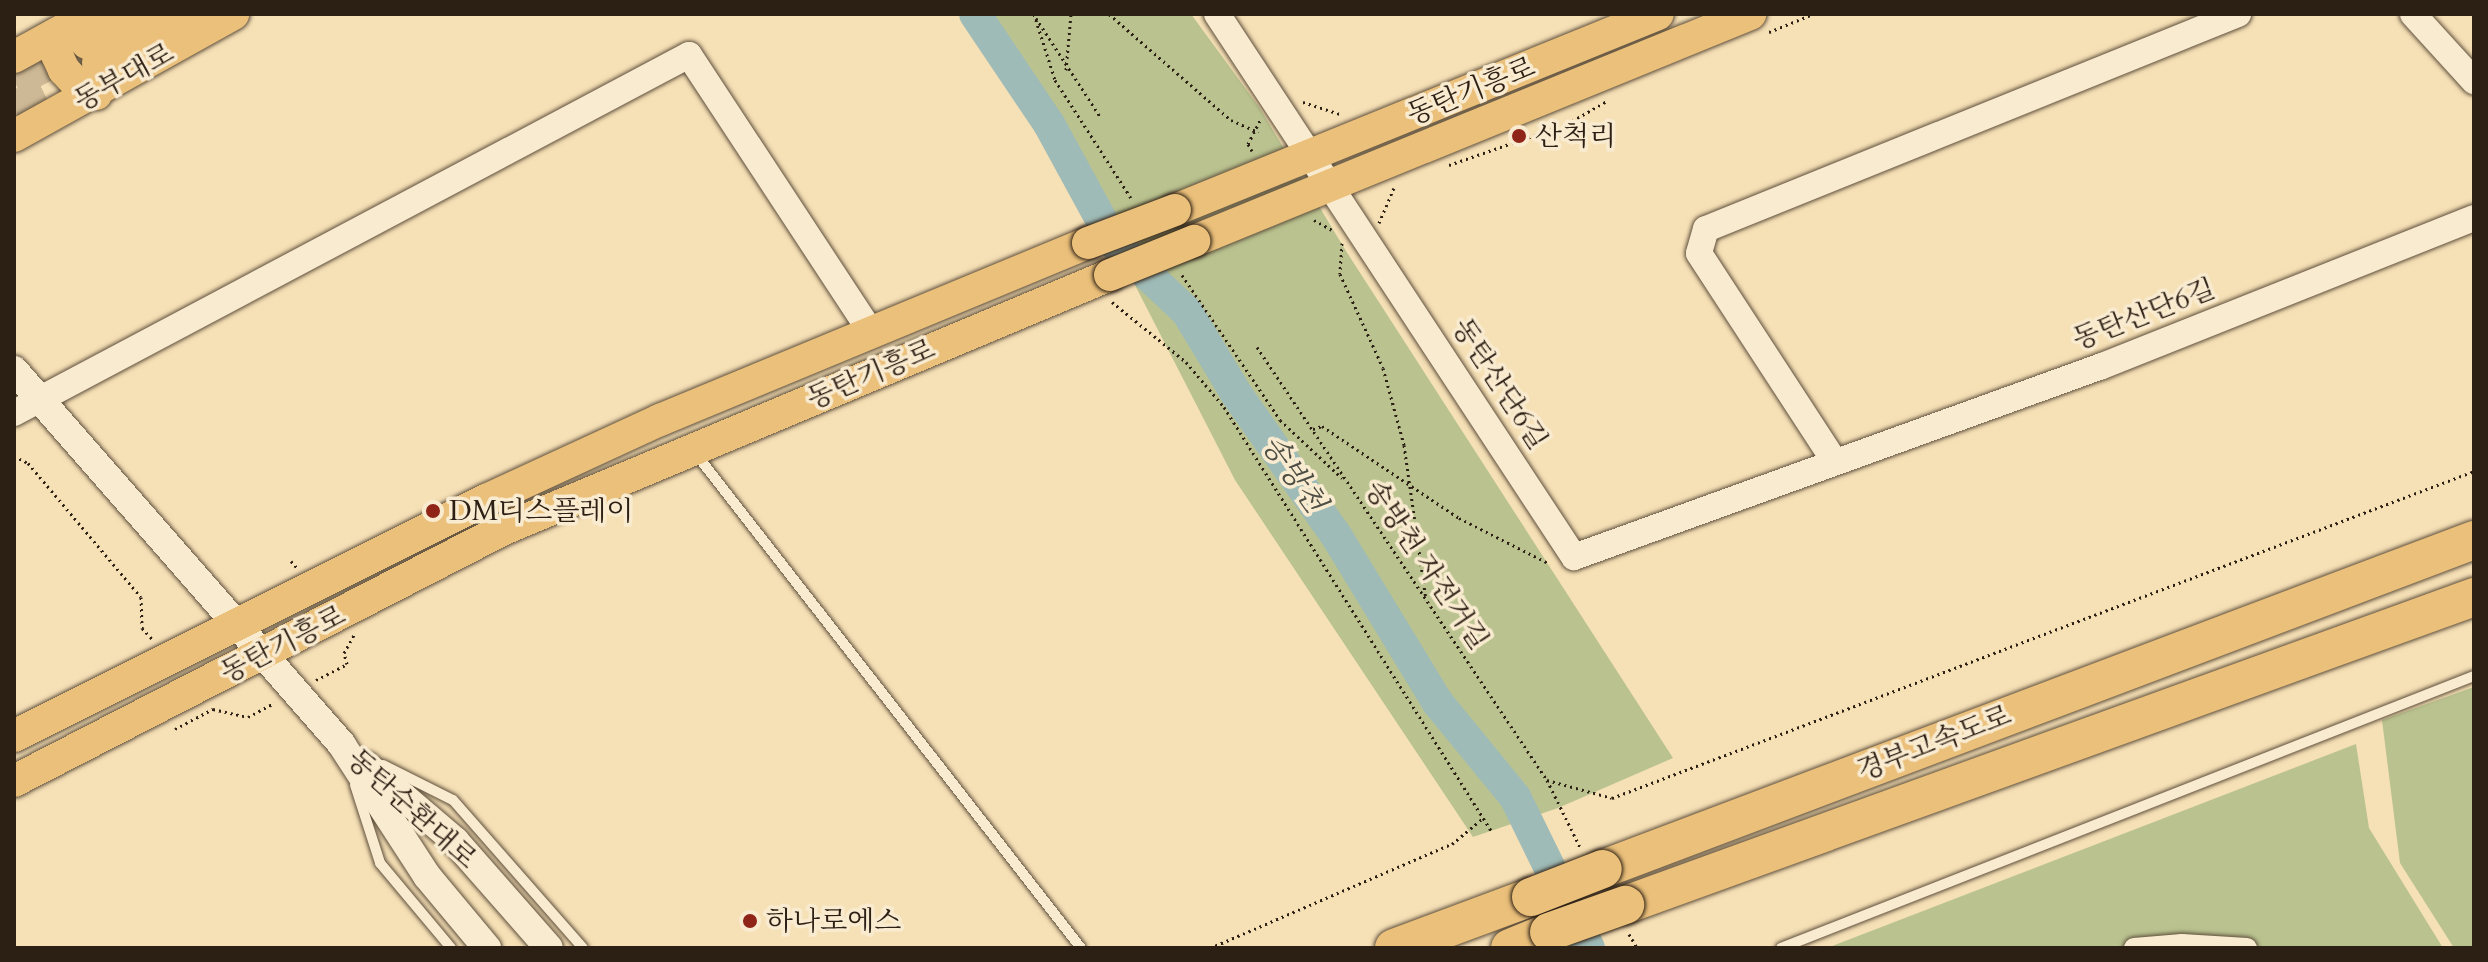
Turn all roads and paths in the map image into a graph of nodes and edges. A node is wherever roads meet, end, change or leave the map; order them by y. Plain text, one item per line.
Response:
1 (135, 14) edge
2 (182, 14) edge
3 (233, 14) edge
4 (1034, 14) edge
5 (1071, 14) edge
6 (1109, 14) edge
7 (1217, 14) edge
8 (1658, 14) edge
9 (1813, 14) edge
10 (2238, 14) edge
11 (2413, 14) edge
12 (1754, 25) edge
13 (87, 49) edge
14 (14, 57) edge
15 (1066, 70) junction
16 (2474, 81) edge
17 (1620, 93) dead end
18 (1101, 118) dead end
19 (1260, 118) dead end
20 (1258, 132) junction
21 (14, 136) edge
22 (1248, 144) dead end
23 (1314, 156) junction
24 (1439, 167) dead end
25 (1334, 185) junction
26 (1397, 185) dead end
27 (2474, 218) edge
28 (1310, 219) dead end
29 (1383, 221) dead end
30 (1343, 240) junction
31 (1351, 253) dead end
32 (1110, 287) junction
33 (872, 334) junction
34 (1257, 347) dead end
35 (14, 370) edge
36 (26, 406) edge
37 (1312, 429) junction
38 (693, 449) junction
39 (14, 456) edge
40 (1835, 462) junction
41 (2474, 471) edge
42 (1412, 489) junction
43 (2474, 540) edge
44 (1549, 554) dead end
45 (2474, 597) edge
46 (1426, 599) junction
47 (239, 625) junction
48 (142, 628) dead end
49 (355, 636) dead end
50 (263, 654) junction
51 (347, 664) dead end
52 (2474, 676) edge
53 (248, 717) dead end
54 (171, 731) dead end
55 (14, 736) edge
56 (342, 745) junction
57 (1547, 780) junction
58 (14, 781) edge
59 (1558, 808) dead end
60 (1483, 818) junction
61 (1492, 832) dead end
62 (451, 948) edge
63 (487, 948) edge
64 (549, 948) edge
65 (583, 948) edge
66 (1081, 948) edge
67 (1210, 948) edge
68 (1394, 948) edge
69 (1510, 948) edge
70 (1781, 948) edge
71 (2134, 948) edge
72 (2247, 948) edge

1 - 13 highway, 동부대로
2 - 13 highway, 동부대로
3 - 13 main road, 동부대로
4 - 15 path
5 - 15 path
6 - 20 path
7 - 23 street, 동탄산단6길
8 - 23 main road, 동탄기흥로
9 - 12 path
10 - 40 street
11 - 16 street
12 - 25 main road, 동탄기흥로
13 - 14 main road, 동부대로
13 - 21 main road, 동부대로
15 - 18 path
17 - 24 path
19 - 20 path
20 - 22 path
23 - 25 street, 동탄산단6길
23 - 33 main road, 동탄기흥로, bridge
25 - 32 main road, 동탄기흥로, bridge
25 - 40 street, 동탄산단6길
26 - 29 path
27 - 40 street, 동탄산단6길
28 - 30 path
30 - 31 path
30 - 42 path
32 - 38 main road, 동탄기흥로
32 - 60 path
33 - 36 street
33 - 47 main road, 동탄기흥로
34 - 37 path, 송방천 자전거길
35 - 36 main road
36 - 47 main road
37 - 42 path
37 - 46 path, 송방천 자전거길
38 - 50 main road, 동탄기흥로
38 - 66 lane
39 - 48 path
41 - 57 path
42 - 44 path
42 - 46 path
43 - 68 highway, 경부고속도로, bridge
45 - 69 highway, 경부고속도로, bridge
46 - 57 path, 송방천 자전거길
47 - 50 main road
47 - 55 main road, 동탄기흥로
49 - 51 path
50 - 56 main road
50 - 58 main road, 동탄기흥로
52 - 70 lane
53 - 54 path
56 - 62 lane
56 - 63 main road, 동탄순환대로
56 - 64 main road, 동탄순환대로
56 - 65 lane
57 - 59 path, 송방천 자전거길
60 - 61 path
60 - 67 path
71 - 72 street

